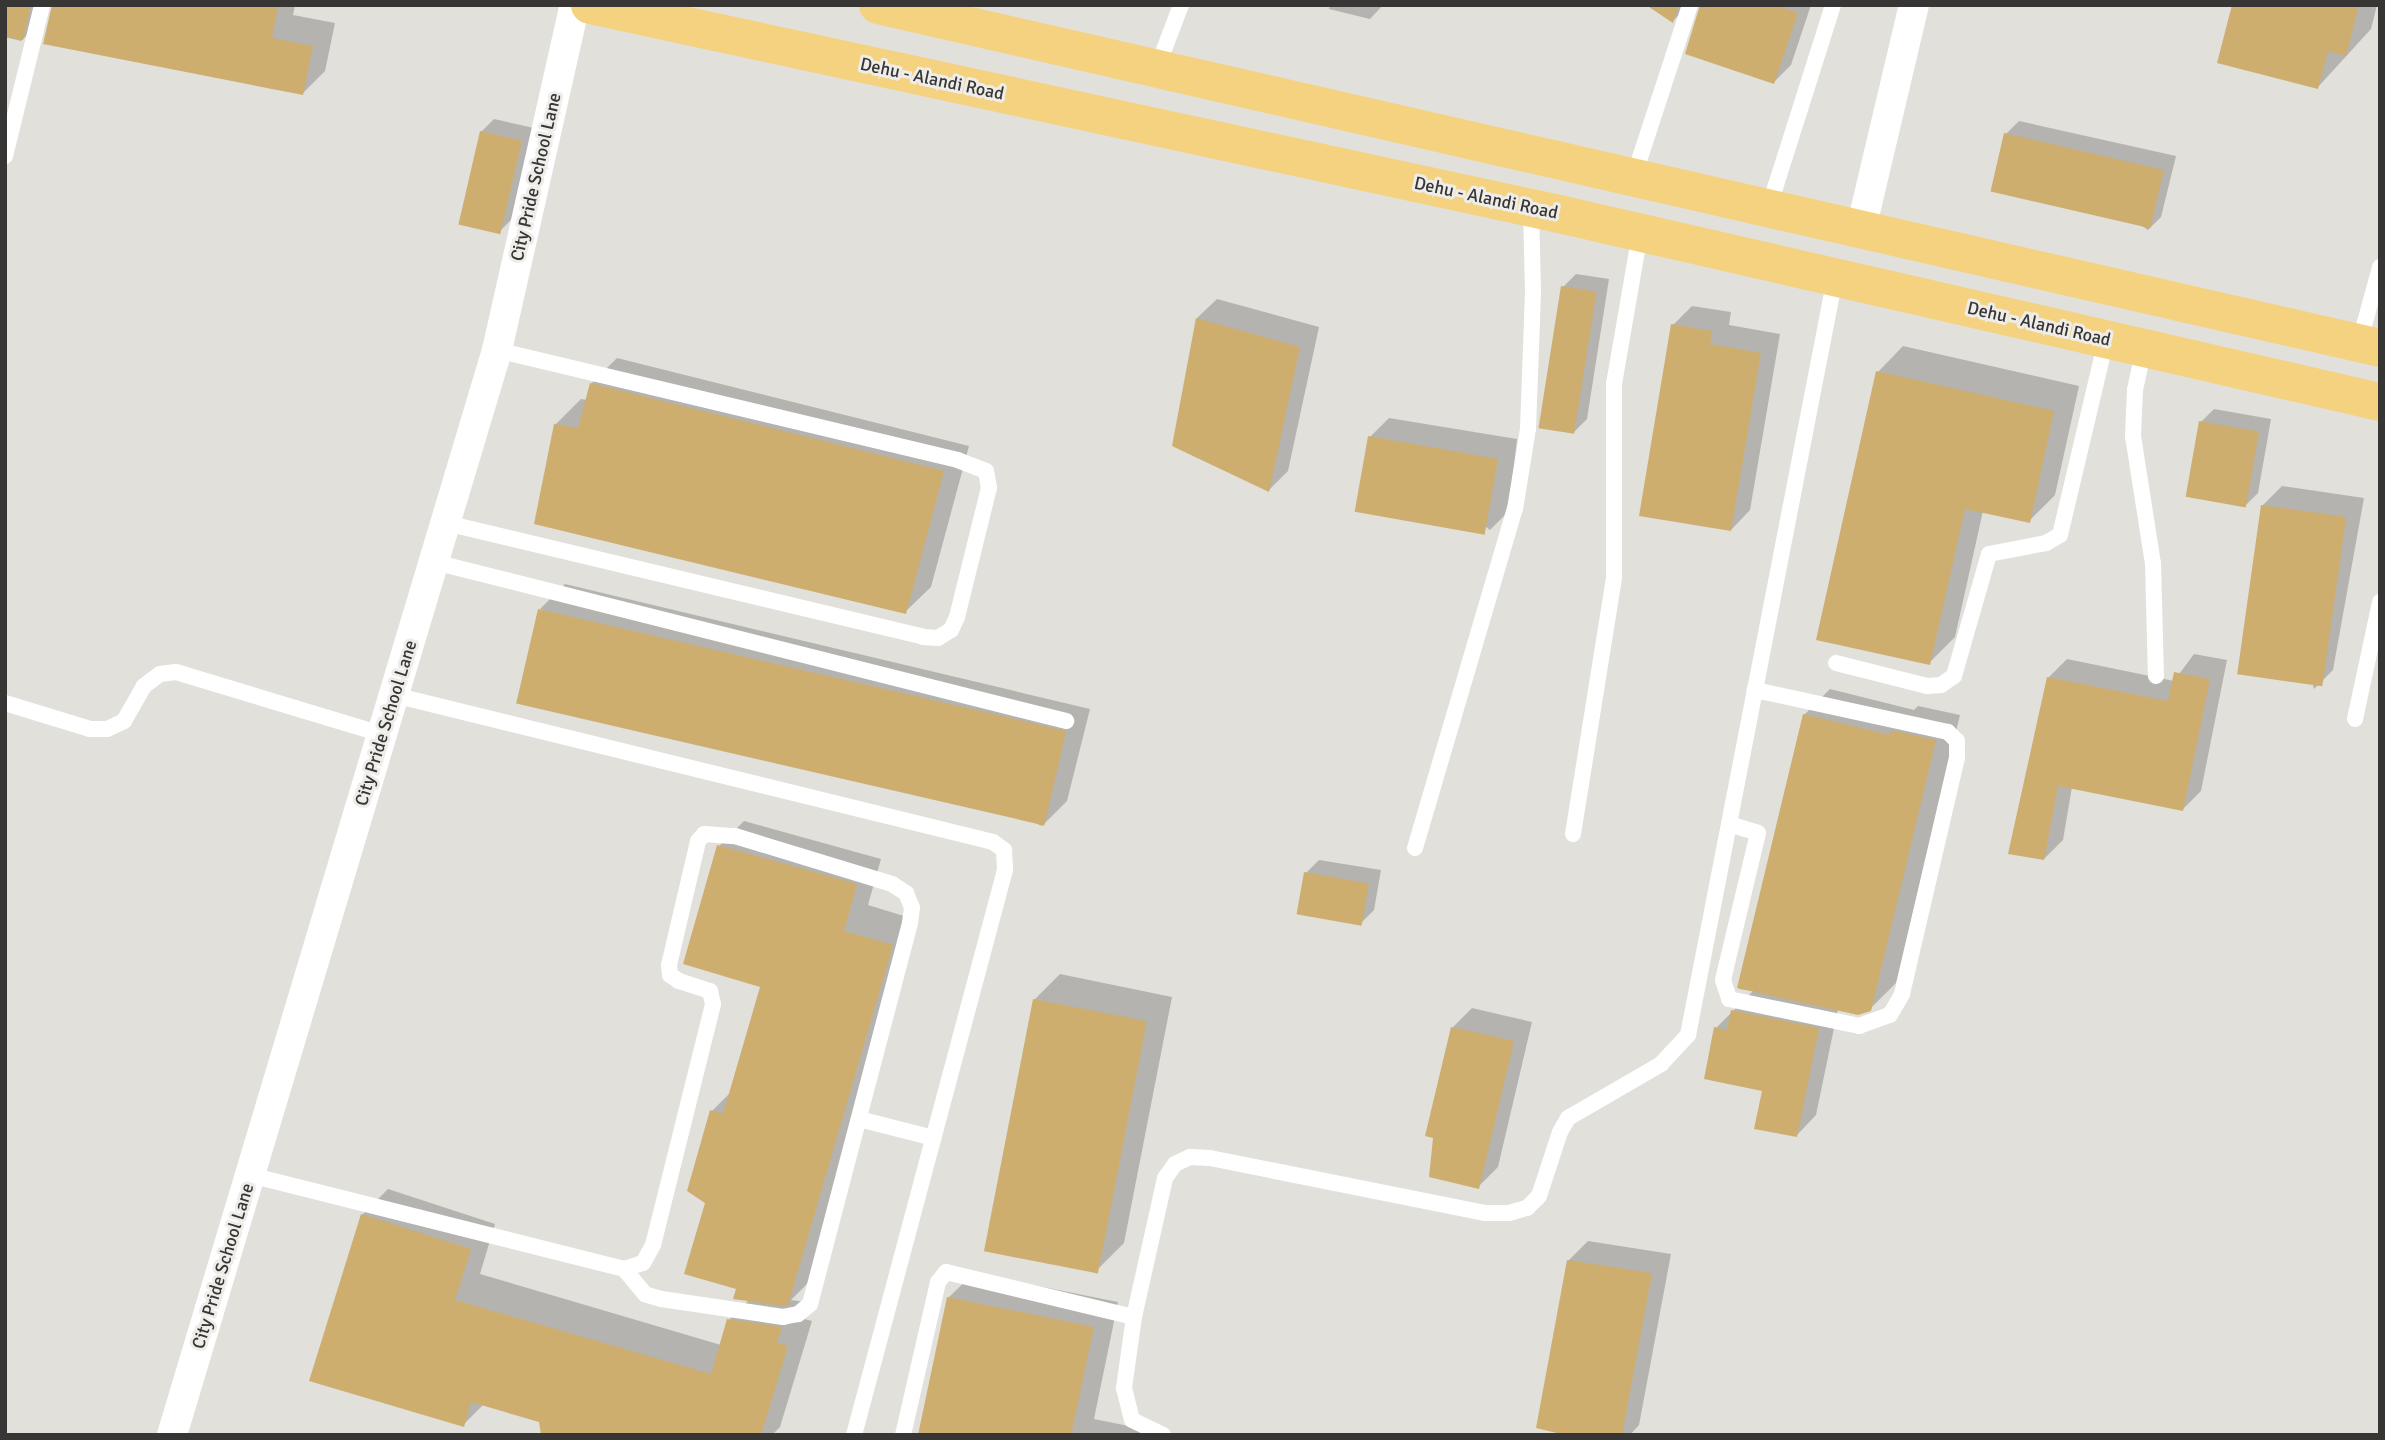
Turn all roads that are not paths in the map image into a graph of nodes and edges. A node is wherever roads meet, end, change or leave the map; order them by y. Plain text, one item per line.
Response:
1 (42, 5) edge
2 (575, 5) edge
3 (590, 5) edge
4 (878, 5) edge
5 (1181, 5) edge
6 (1690, 5) edge
7 (1833, 5) edge
8 (1914, 5) edge
9 (1157, 69) junction
10 (5, 156) edge
11 (1634, 176) junction
12 (1531, 207) junction
13 (1769, 207) junction
14 (1861, 229) junction
15 (1640, 232) junction
16 (2380, 267) edge
17 (1835, 278) junction
18 (2106, 339) junction
19 (2370, 346) edge
20 (2145, 348) junction
21 (497, 351) junction
22 (2380, 402) edge
23 (446, 523) junction
24 (434, 562) junction
25 (2380, 602) edge
26 (1836, 663) dead end
27 (2156, 676) dead end
28 (1755, 690) junction
29 (394, 695) junction
30 (5, 703) edge
31 (2355, 719) dead end
32 (1066, 720) dead end
33 (382, 734) junction
34 (1729, 824) junction
35 (1573, 834) dead end
36 (1415, 848) dead end
37 (859, 1119) junction
38 (934, 1138) junction
39 (250, 1175) junction
40 (624, 1269) junction
41 (1134, 1317) junction
42 (172, 1435) edge
43 (855, 1435) edge
44 (903, 1435) edge
45 (1163, 1435) edge

1 - 10 lane
2 - 21 street, City Pride School Lane
3 - 12 main road, Dehu - Alandi Road
4 - 9 main road
5 - 9 lane
6 - 11 lane
7 - 13 lane
8 - 14 street
9 - 11 main road
11 - 13 main road
12 - 15 main road, Dehu - Alandi Road
12 - 36 lane
13 - 14 main road
14 - 19 main road
15 - 17 main road, Dehu - Alandi Road
15 - 35 lane
16 - 19 lane
17 - 18 main road, Dehu - Alandi Road
17 - 28 lane
18 - 20 main road, Dehu - Alandi Road
18 - 26 lane
20 - 22 main road, Dehu - Alandi Road
20 - 27 lane
21 - 23 street, City Pride School Lane
21 - 23 lane
23 - 24 street, City Pride School Lane
24 - 29 street, City Pride School Lane
24 - 32 lane
25 - 31 lane
28 - 34 lane
28 - 34 lane
29 - 33 street, City Pride School Lane
29 - 38 lane
30 - 33 lane
33 - 39 street, City Pride School Lane
34 - 41 lane
37 - 38 lane
37 - 40 lane
37 - 40 lane
38 - 43 lane
39 - 40 lane
39 - 42 street, City Pride School Lane
41 - 44 lane
41 - 45 lane

